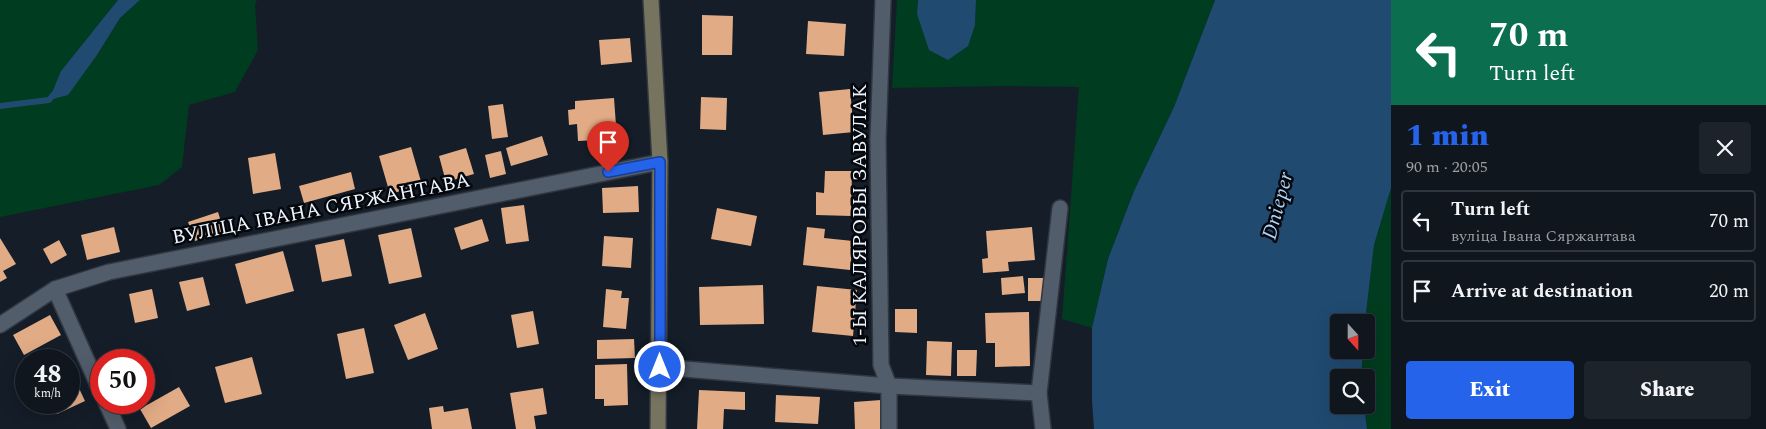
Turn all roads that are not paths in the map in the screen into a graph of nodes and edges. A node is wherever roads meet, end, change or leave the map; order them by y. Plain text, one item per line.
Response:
1 (651, 0) edge
2 (883, 0) edge
3 (660, 162) junction
4 (1060, 208) dead end
5 (55, 289) junction
6 (0, 324) edge
7 (90, 367) edge
8 (660, 367) junction
9 (889, 386) junction
10 (1039, 393) junction
11 (111, 414) edge
12 (118, 429) edge
13 (658, 429) edge
14 (889, 429) edge
15 (1043, 429) edge

1 - 3 main road
2 - 9 street, 1-Ы КАЛЯРОВЫ ЗАВУЛАК
3 - 5 street, ВУЛІЦА ІВАНА СЯРЖАНТАВА
3 - 8 main road
4 - 10 street
5 - 6 street, ВУЛІЦА ІВАНА СЯРЖАНТАВА
5 - 7 street
8 - 9 street
8 - 13 main road
9 - 10 street
9 - 14 street, 1-Ы КАЛЯРОВЫ ЗАВУЛАК
10 - 15 street
11 - 12 street

